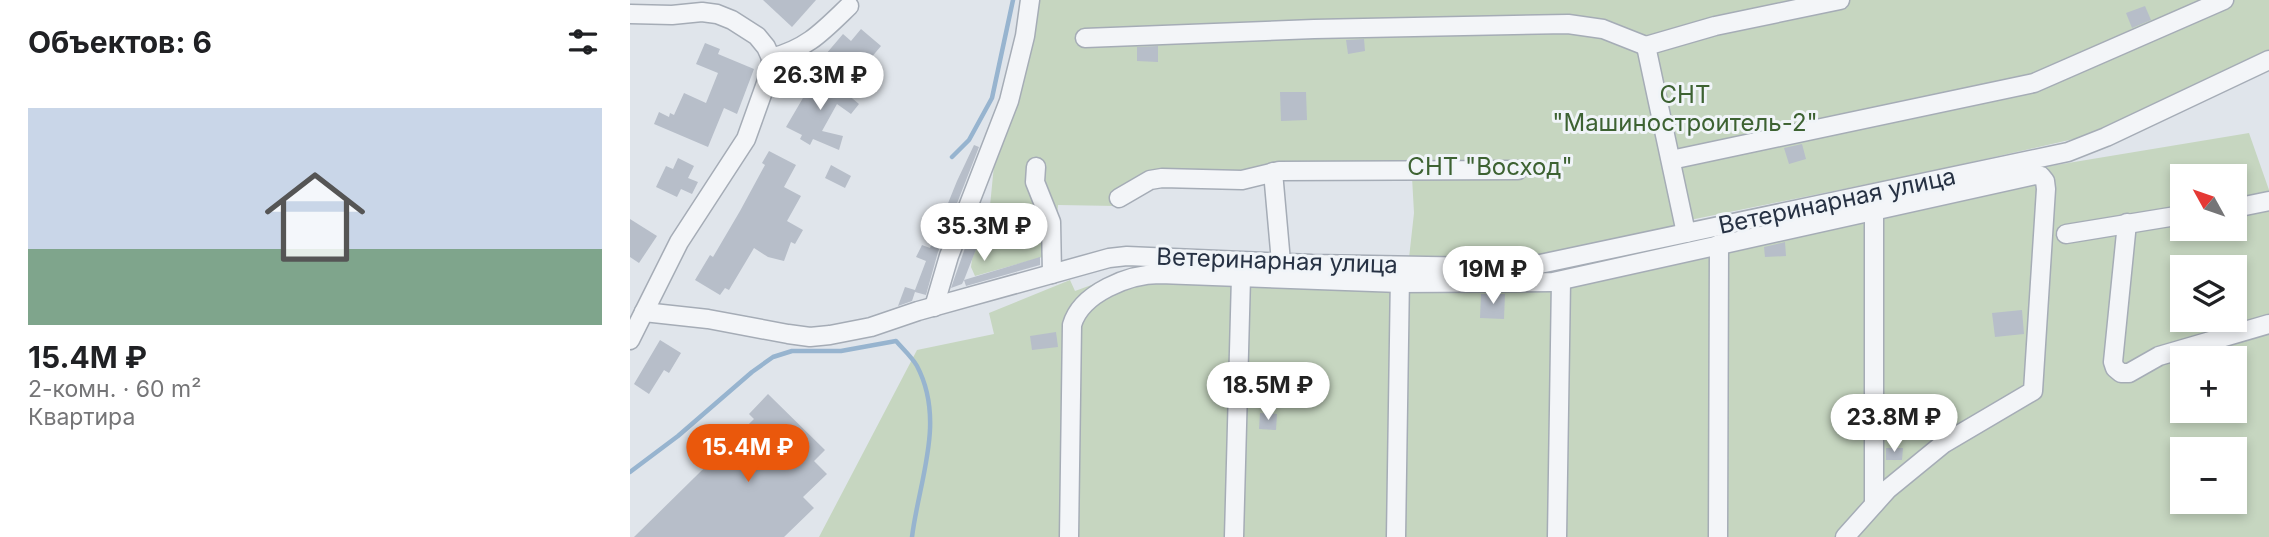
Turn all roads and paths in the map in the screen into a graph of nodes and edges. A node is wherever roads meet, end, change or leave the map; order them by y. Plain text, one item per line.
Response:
1 (1030, 0) edge
2 (1840, 0) edge
3 (2224, 0) edge
4 (706, 6) edge
5 (849, 6) dead end
6 (630, 13) edge
7 (1085, 38) dead end
8 (1646, 46) junction
9 (771, 58) junction
10 (2269, 60) edge
11 (1671, 160) junction
12 (1036, 167) dead end
13 (1518, 170) dead end
14 (1273, 172) junction
15 (1119, 198) dead end
16 (2269, 201) edge
17 (2247, 206) edge
18 (1874, 210) junction
19 (2170, 217) edge
20 (2127, 223) junction
21 (1686, 233) junction
22 (2066, 234) dead end
23 (1719, 244) junction
24 (1281, 262) junction
25 (1052, 274) junction
26 (1400, 274) junction
27 (1241, 277) junction
28 (1561, 281) junction
29 (934, 307) junction
30 (644, 312) junction
31 (2269, 324) edge
32 (630, 340) edge
33 (1874, 504) junction
34 (1069, 537) edge
35 (1234, 537) edge
36 (1396, 537) edge
37 (1557, 537) edge
38 (1718, 537) edge
39 (1845, 537) edge

1 - 29 street
2 - 8 street
3 - 11 street
4 - 6 street
4 - 9 street
5 - 9 street
7 - 8 street
8 - 11 street
9 - 30 street
10 - 21 street, Ветеринарная улица
11 - 21 street
12 - 25 street
13 - 14 street
14 - 15 street
14 - 24 street
16 - 17 street
18 - 23 street
18 - 33 street
18 - 33 street
19 - 20 street
20 - 22 street
20 - 31 street
21 - 26 street, Ветеринарная улица
23 - 28 street
23 - 38 street
24 - 25 street, Ветеринарная улица
24 - 26 street, Ветеринарная улица
25 - 29 street, Ветеринарная улица
26 - 27 street
26 - 28 street
26 - 36 street
27 - 34 street
27 - 35 street
28 - 37 street
29 - 30 street, Ветеринарная улица
30 - 32 street
33 - 39 street

